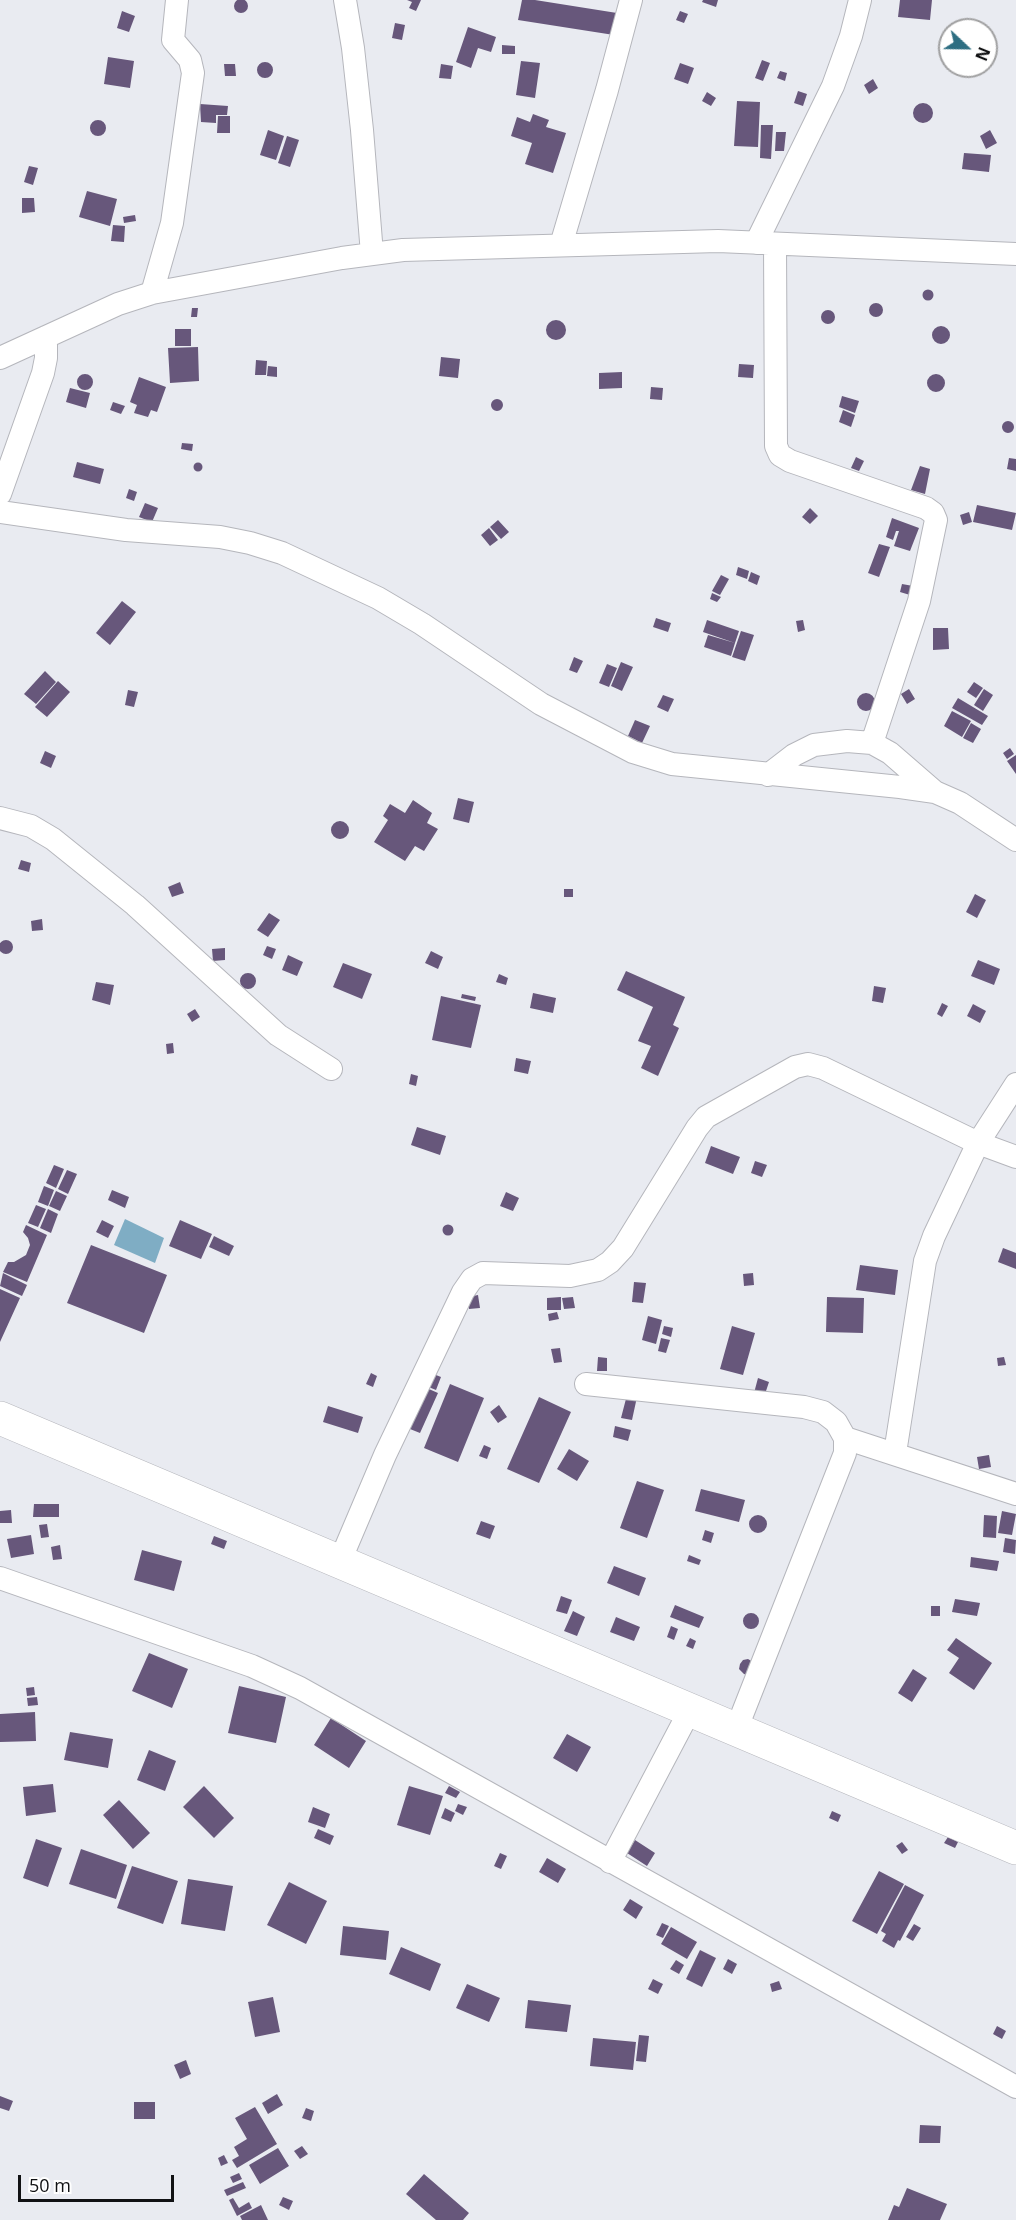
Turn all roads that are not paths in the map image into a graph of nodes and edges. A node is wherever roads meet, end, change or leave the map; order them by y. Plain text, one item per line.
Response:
1 (177, 0) edge
2 (345, 0) edge
3 (631, 0) edge
4 (860, 0) edge
5 (766, 244) junction
6 (561, 245) junction
7 (372, 254) junction
8 (1016, 254) edge
9 (152, 293) junction
10 (46, 337) junction
11 (0, 358) edge
12 (0, 494) edge
13 (0, 512) edge
14 (872, 743) junction
15 (768, 775) junction
16 (935, 792) junction
17 (0, 818) edge
18 (1016, 840) edge
19 (331, 1069) dead end
20 (1016, 1084) edge
21 (978, 1143) junction
22 (1016, 1157) edge
23 (586, 1384) dead end
24 (0, 1418) edge
25 (844, 1438) junction
26 (895, 1453) junction
27 (1016, 1494) edge
28 (340, 1561) junction
29 (0, 1578) edge
30 (690, 1710) junction
31 (736, 1730) junction
32 (1016, 1848) edge
33 (610, 1862) junction
34 (1016, 2087) edge

1 - 9 street
2 - 7 street
3 - 6 street
4 - 5 street
5 - 6 street
5 - 8 street
5 - 14 street
6 - 7 street
7 - 9 street
9 - 10 street
10 - 11 street
10 - 12 street
13 - 15 street
14 - 15 street
14 - 16 street
15 - 16 street
16 - 18 street
17 - 19 street
20 - 21 street
21 - 22 street
21 - 26 street
21 - 28 street
23 - 25 street
24 - 28 main road
25 - 26 street
25 - 31 street
26 - 27 street
28 - 30 main road
29 - 33 street
30 - 31 main road
30 - 33 street
31 - 32 main road
33 - 34 street

